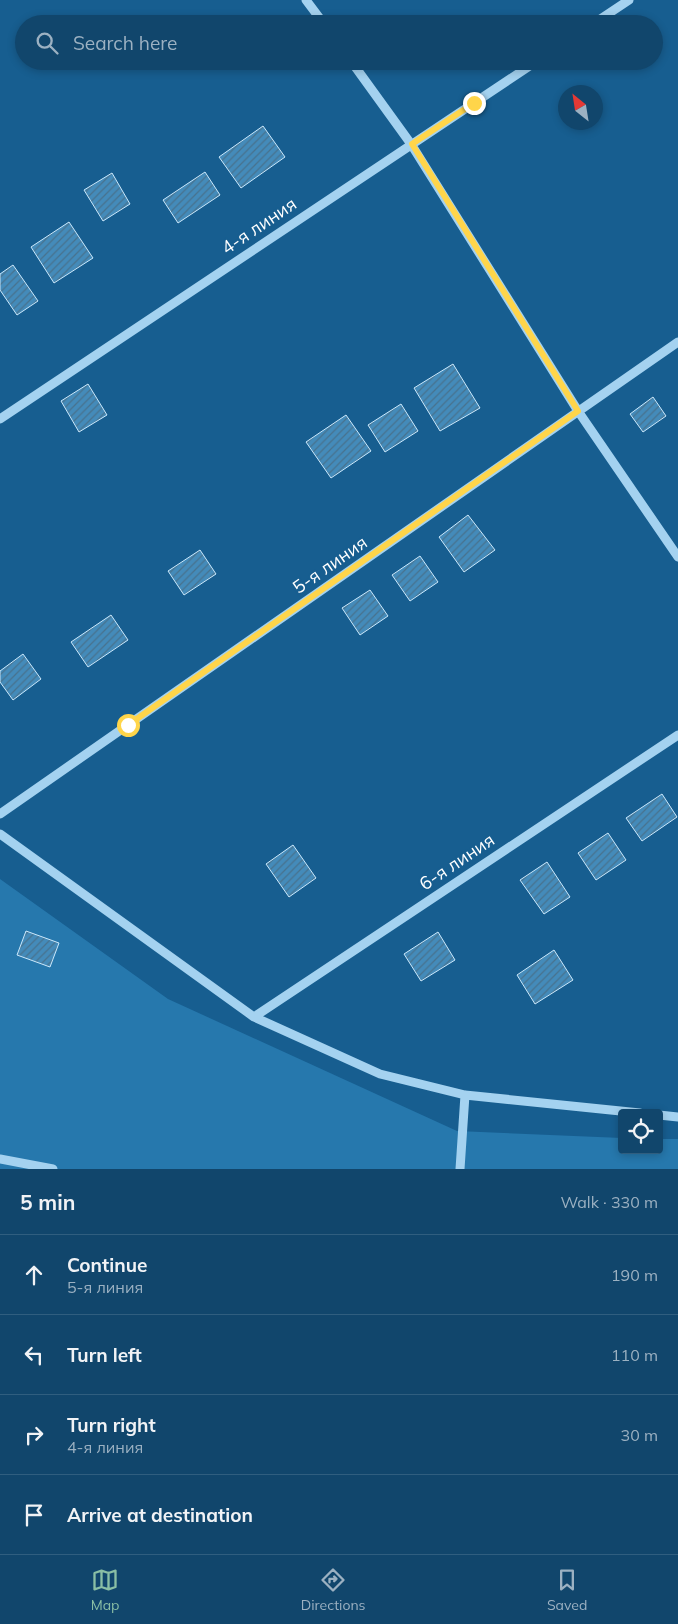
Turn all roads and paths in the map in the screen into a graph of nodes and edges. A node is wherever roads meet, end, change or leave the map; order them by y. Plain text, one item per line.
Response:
1 (306, 0) edge
2 (629, 0) edge
3 (317, 15) edge
4 (606, 15) edge
5 (358, 70) edge
6 (523, 70) edge
7 (412, 144) junction
8 (678, 342) edge
9 (578, 411) junction
10 (0, 418) edge
11 (678, 557) edge
12 (678, 734) edge
13 (0, 814) edge
14 (0, 834) edge
15 (254, 1017) junction
16 (465, 1095) junction
17 (618, 1111) edge
18 (663, 1115) edge
19 (678, 1116) edge
20 (0, 1159) edge
21 (53, 1169) edge
22 (460, 1169) edge

1 - 3 street
2 - 4 street
5 - 7 street
6 - 7 street, 4-я линия
7 - 9 street
7 - 10 street, 4-я линия
8 - 9 street, 5-я линия
9 - 11 street
9 - 13 street, 5-я линия
12 - 15 street, 6-я линия
14 - 15 street
15 - 16 street
16 - 17 street
16 - 22 street
18 - 19 street
20 - 21 street

